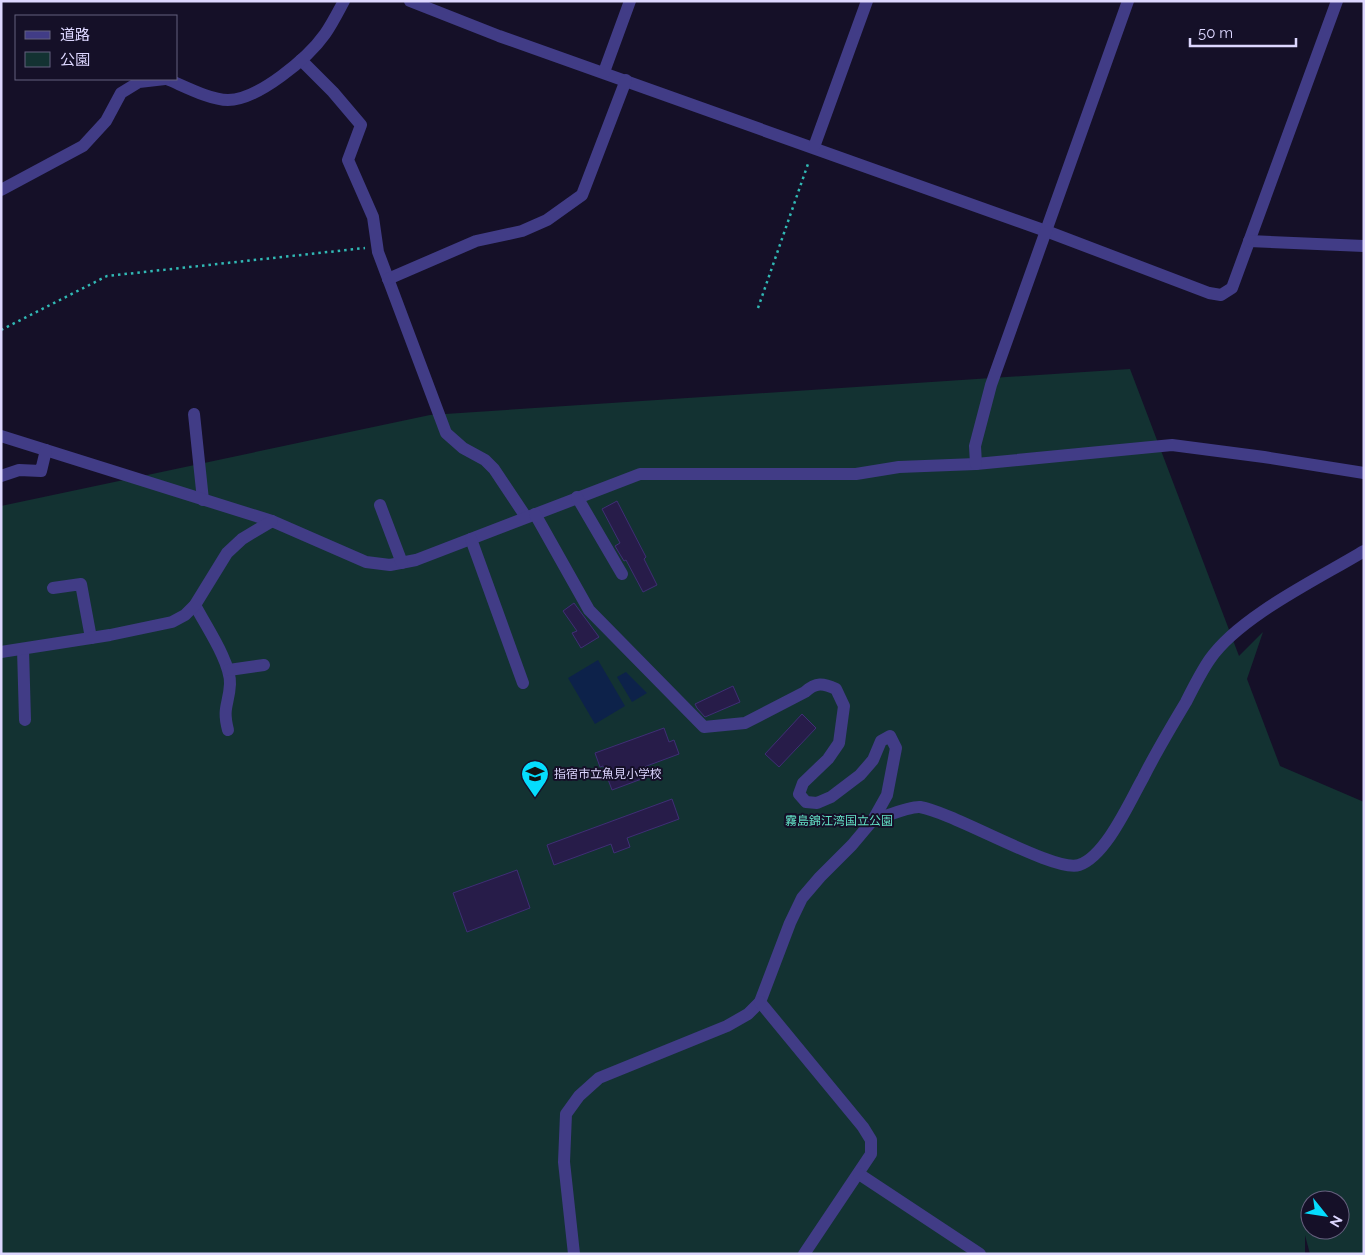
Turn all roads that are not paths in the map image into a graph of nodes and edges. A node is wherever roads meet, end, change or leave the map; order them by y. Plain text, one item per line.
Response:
1 (344, 1) edge
2 (410, 1) edge
3 (630, 1) edge
4 (868, 1) edge
5 (1128, 1) edge
6 (1337, 1) edge
7 (300, 60) junction
8 (604, 72) junction
9 (157, 80) edge
10 (168, 80) edge
11 (626, 80) junction
12 (814, 147) junction
13 (1, 190) edge
14 (1046, 230) junction
15 (1249, 241) junction
16 (1364, 246) edge
17 (388, 279) junction
18 (194, 414) dead end
19 (1, 436) edge
20 (46, 450) junction
21 (976, 464) junction
22 (1364, 473) edge
23 (1, 476) edge
24 (578, 498) junction
25 (202, 500) junction
26 (380, 505) dead end
27 (530, 515) junction
28 (272, 521) junction
29 (472, 539) junction
30 (1364, 551) edge
31 (402, 563) junction
32 (622, 574) dead end
33 (53, 588) dead end
34 (195, 605) junction
35 (91, 638) junction
36 (23, 649) junction
37 (1, 652) edge
38 (264, 665) dead end
39 (228, 670) junction
40 (523, 683) dead end
41 (25, 720) dead end
42 (228, 730) dead end
43 (873, 820) junction
44 (760, 1002) junction
45 (859, 1174) junction
46 (574, 1254) edge
47 (804, 1254) edge
48 (980, 1254) edge

1 - 7 street
2 - 8 street
3 - 8 street
4 - 12 street
5 - 14 street
6 - 15 street
7 - 10 street
7 - 17 street
8 - 11 street
9 - 13 street
11 - 12 street
11 - 17 street
12 - 14 street
14 - 15 street
14 - 21 street
15 - 16 street
17 - 27 street
18 - 25 street
19 - 20 street
20 - 23 street
20 - 25 street
21 - 22 street
21 - 24 street
24 - 27 street
24 - 32 street
25 - 28 street
26 - 31 street
27 - 29 street
27 - 43 street
28 - 31 street
28 - 34 street
29 - 31 street
29 - 40 street
30 - 43 street
33 - 35 street
34 - 35 street
34 - 39 street
35 - 36 street
36 - 37 street
36 - 41 street
38 - 39 street
39 - 42 street
43 - 44 street
44 - 45 street
44 - 46 street
45 - 47 street
45 - 48 street

